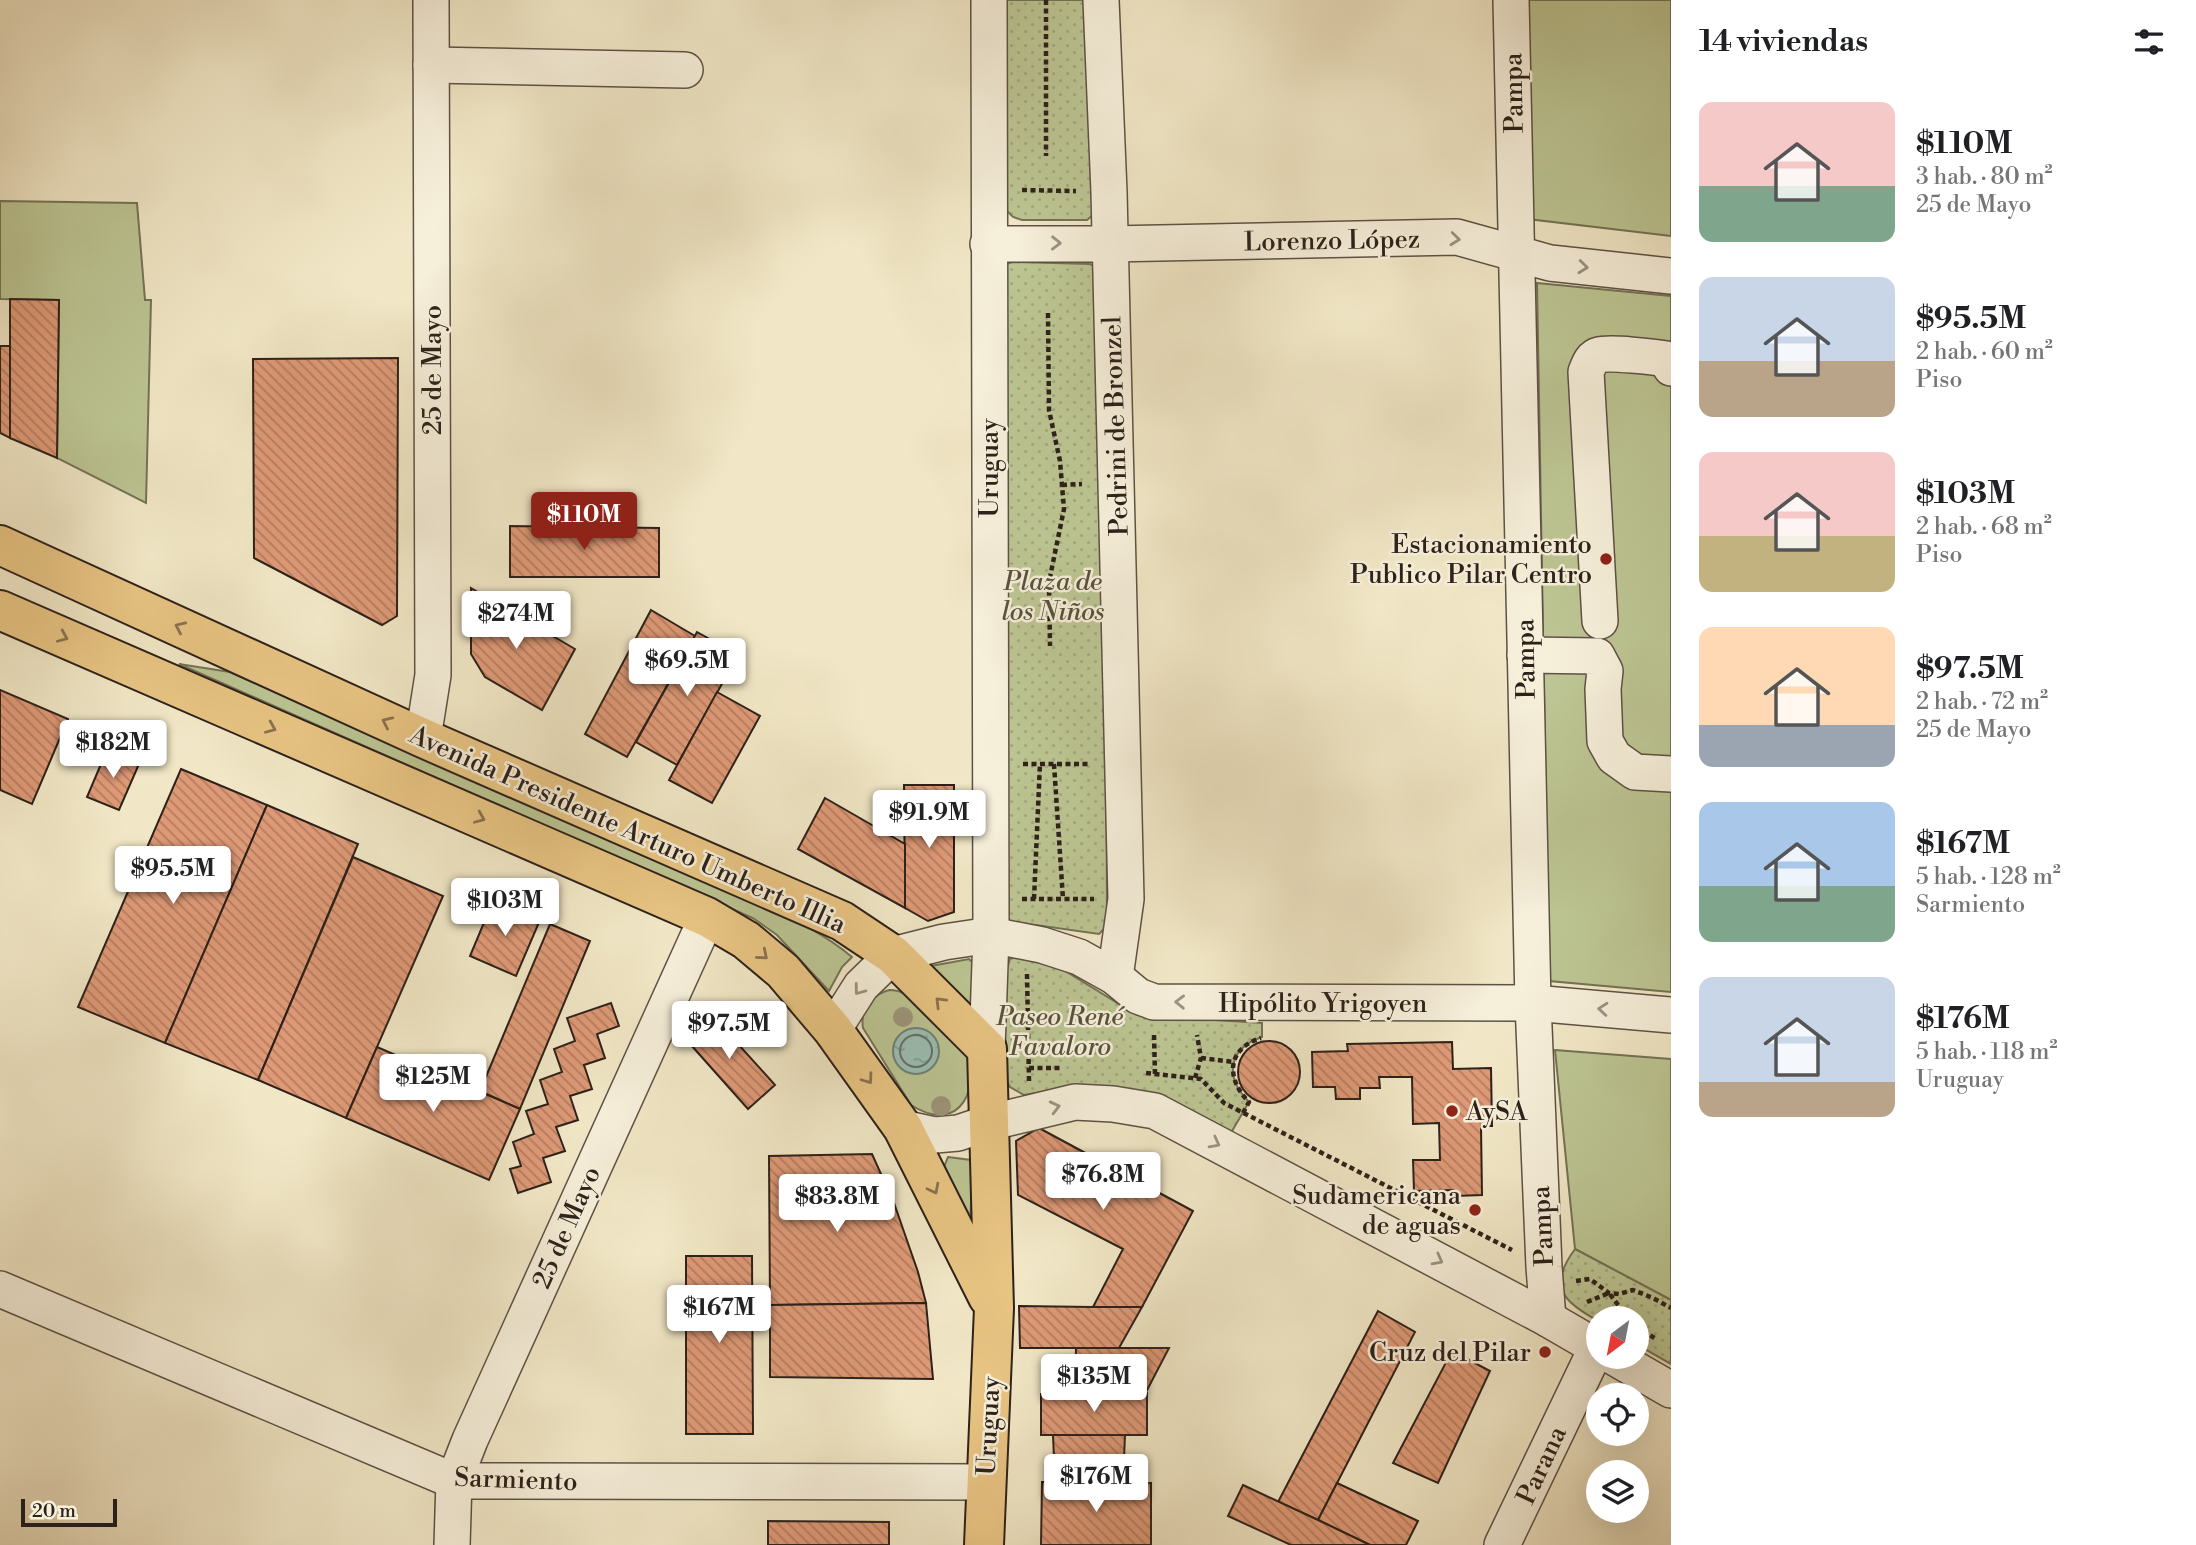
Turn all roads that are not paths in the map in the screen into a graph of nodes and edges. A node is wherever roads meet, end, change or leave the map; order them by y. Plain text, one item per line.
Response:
1 (430, 0) edge
2 (989, 0) edge
3 (1101, 0) edge
4 (1511, 0) edge
5 (431, 65) junction
6 (685, 70) dead end
7 (988, 244) junction
8 (1110, 244) junction
9 (1517, 254) junction
10 (1671, 276) edge
11 (1671, 368) edge
12 (0, 545) edge
13 (0, 610) edge
14 (1600, 621) dead end
15 (1525, 655) junction
16 (423, 738) junction
17 (1671, 774) edge
18 (707, 917) junction
19 (991, 935) junction
20 (893, 955) junction
21 (1115, 977) junction
22 (1533, 1003) junction
23 (1671, 1015) edge
24 (833, 1030) junction
25 (987, 1049) junction
26 (988, 1123) junction
27 (903, 1128) junction
28 (0, 1289) edge
29 (994, 1308) junction
30 (1548, 1319) junction
31 (1586, 1342) edge
32 (1593, 1369) edge
33 (1634, 1369) edge
34 (1671, 1390) edge
35 (454, 1481) junction
36 (985, 1482) junction
37 (452, 1545) edge
38 (984, 1545) edge
39 (1503, 1545) edge

1 - 5 street, 25 de Mayo
2 - 7 street, Uruguay
3 - 8 street, Pedrini de Bronzel
4 - 9 street, Pampa
5 - 6 street
5 - 16 street, 25 de Mayo
7 -> 8 street, Lorenzo López
7 - 19 street, Uruguay
8 -> 9 street, Lorenzo López
8 - 21 street, Pedrini de Bronzel
9 -> 10 street, Lorenzo López
9 - 15 street, Pampa
11 - 14 street
16 -> 12 main road, Avenida Presidente Arturo Umberto Illia
13 -> 18 main road, Avenida Presidente Arturo Umberto Illia
15 - 17 street
15 - 22 street, Pampa
16 - 20 main road, Avenida Presidente Arturo Umberto Illia
18 -> 24 main road, Avenida Presidente Arturo Umberto Illia
18 - 35 street, 25 de Mayo
19 - 20 street, Hipólito Yrigoyen
19 - 21 street, Hipólito Yrigoyen
19 - 25 street, Uruguay
20 -> 24 street
25 -> 20 main road, Avenida Presidente Arturo Umberto Illia
22 -> 21 street, Hipólito Yrigoyen
23 -> 22 street, Hipólito Yrigoyen
22 - 30 street, Pampa
24 -> 27 main road, Avenida Presidente Arturo Umberto Illia
25 - 26 main road
26 - 27 street
26 - 29 main road
26 -> 30 street
27 -> 29 main road, Avenida Presidente Arturo Umberto Illia
28 - 35 street, Sarmiento
29 - 36 main road, Uruguay
30 - 31 street
32 - 39 street, Parana
33 - 34 street
35 - 36 street, Sarmiento
35 - 37 street, 25 de Mayo
36 - 38 main road, Uruguay

